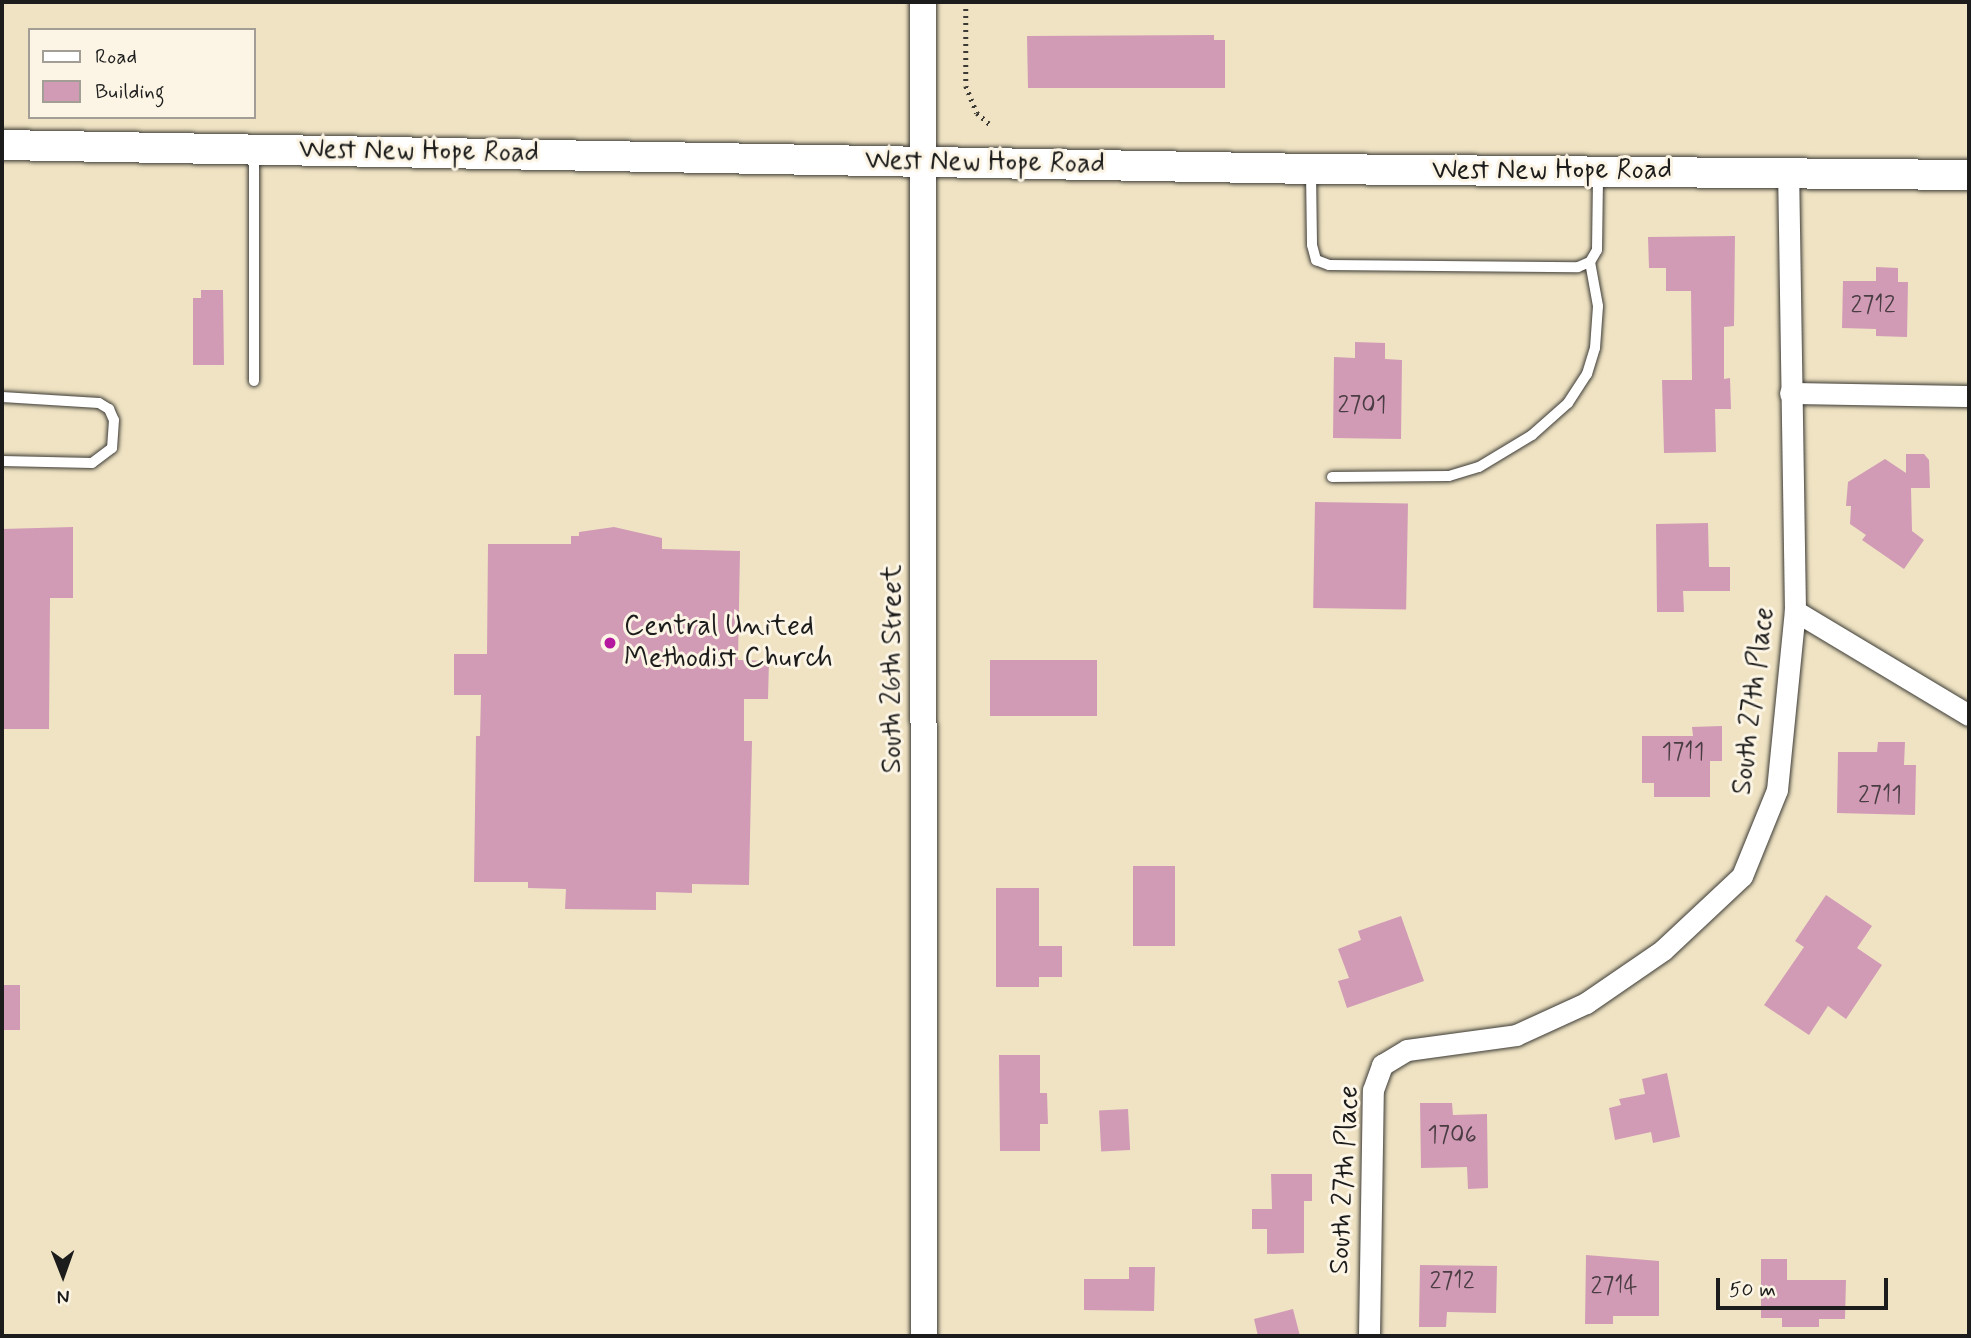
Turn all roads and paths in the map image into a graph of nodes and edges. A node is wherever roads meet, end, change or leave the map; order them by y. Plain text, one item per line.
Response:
1 (923, 2) edge
2 (966, 2) edge
3 (992, 126) dead end
4 (2, 145) edge
5 (254, 149) junction
6 (925, 162) junction
7 (1311, 169) junction
8 (1598, 172) junction
9 (1788, 172) junction
10 (1969, 175) edge
11 (1590, 262) junction
12 (254, 381) dead end
13 (1790, 393) junction
14 (1969, 396) edge
15 (2, 397) edge
16 (2, 461) edge
17 (1332, 477) dead end
18 (1795, 611) junction
19 (1969, 715) edge
20 (924, 1336) edge
21 (1369, 1336) edge

1 - 6 street, South 26th Street
2 - 3 path
4 - 5 main road, West New Hope Road
5 - 6 main road, West New Hope Road
5 - 12 lane
6 - 7 main road, West New Hope Road
6 - 20 street, South 26th Street
7 - 8 main road, West New Hope Road
7 - 11 lane
8 - 9 main road, West New Hope Road
8 - 11 lane
9 - 10 main road, West New Hope Road
9 - 13 street, South 27th Place
11 - 17 lane
13 - 14 street
13 - 18 street, South 27th Place
15 - 16 lane
18 - 19 street
18 - 21 street, South 27th Place

